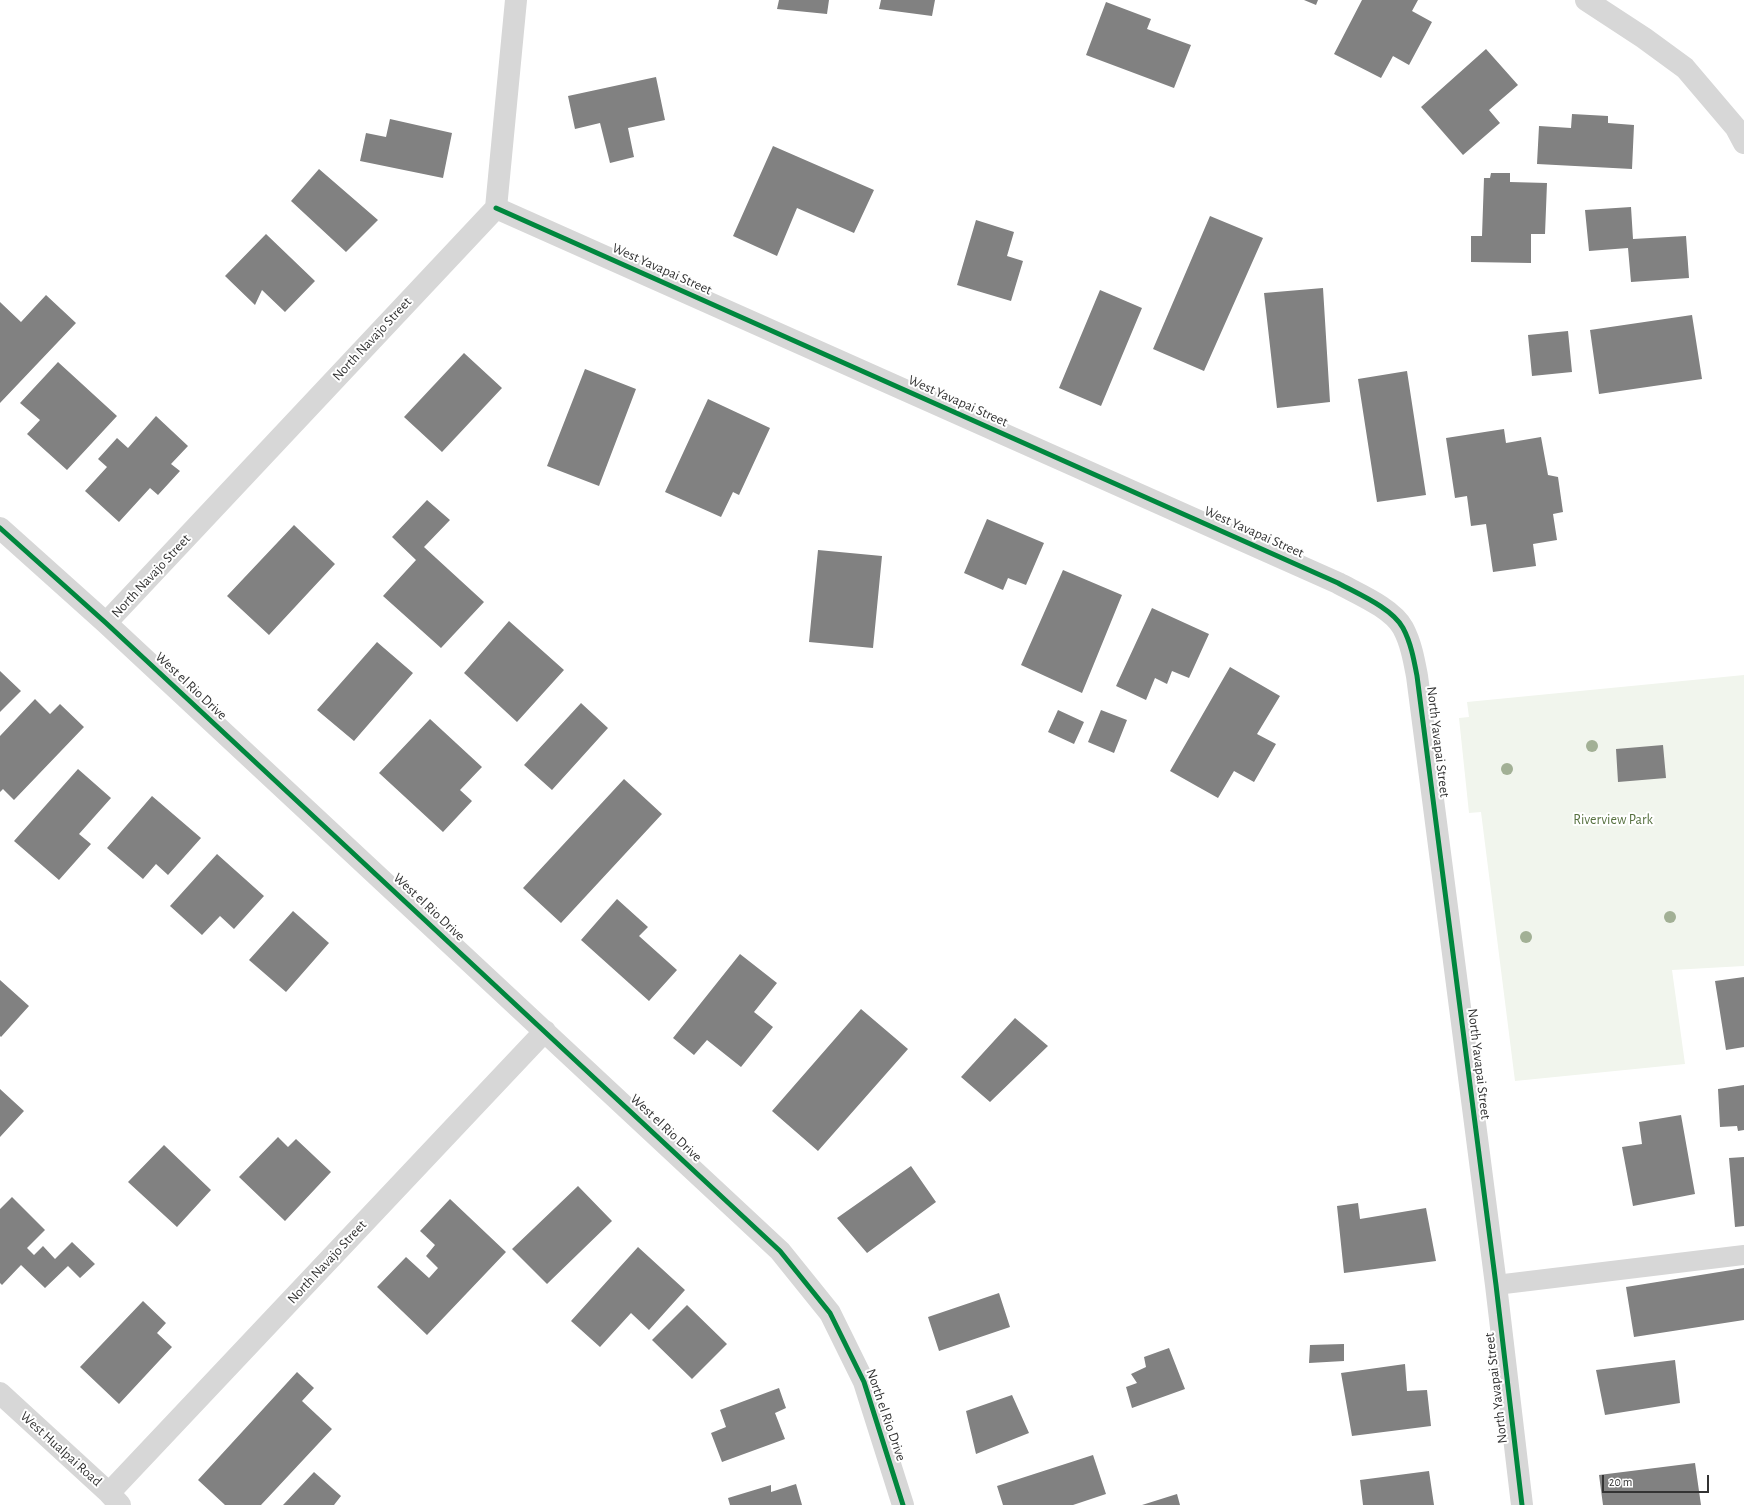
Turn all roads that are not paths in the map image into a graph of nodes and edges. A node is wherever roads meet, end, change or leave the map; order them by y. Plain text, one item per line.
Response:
1 (516, 0) edge
2 (1586, 0) edge
3 (1740, 135) edge
4 (496, 208) junction
5 (0, 528) edge
6 (106, 623) junction
7 (1403, 627) joint
8 (545, 1031) junction
9 (1744, 1255) edge
10 (1496, 1284) junction
11 (830, 1313) joint
12 (0, 1393) edge
13 (114, 1499) edge
14 (903, 1505) edge
15 (1522, 1505) edge

1 - 4 street
2 - 3 street
4 - 6 street, North Navajo Street
4 - 7 street, West Yavapai Street
5 - 6 street, West el Rio Drive
6 - 8 street, West el Rio Drive
7 - 10 street, North Yavapai Street
8 - 11 street, West el Rio Drive
8 - 13 street, North Navajo Street
9 - 10 lane
10 - 15 street, North Yavapai Street
11 - 14 street, North el Rio Drive
12 - 13 street, West Hualpai Road

